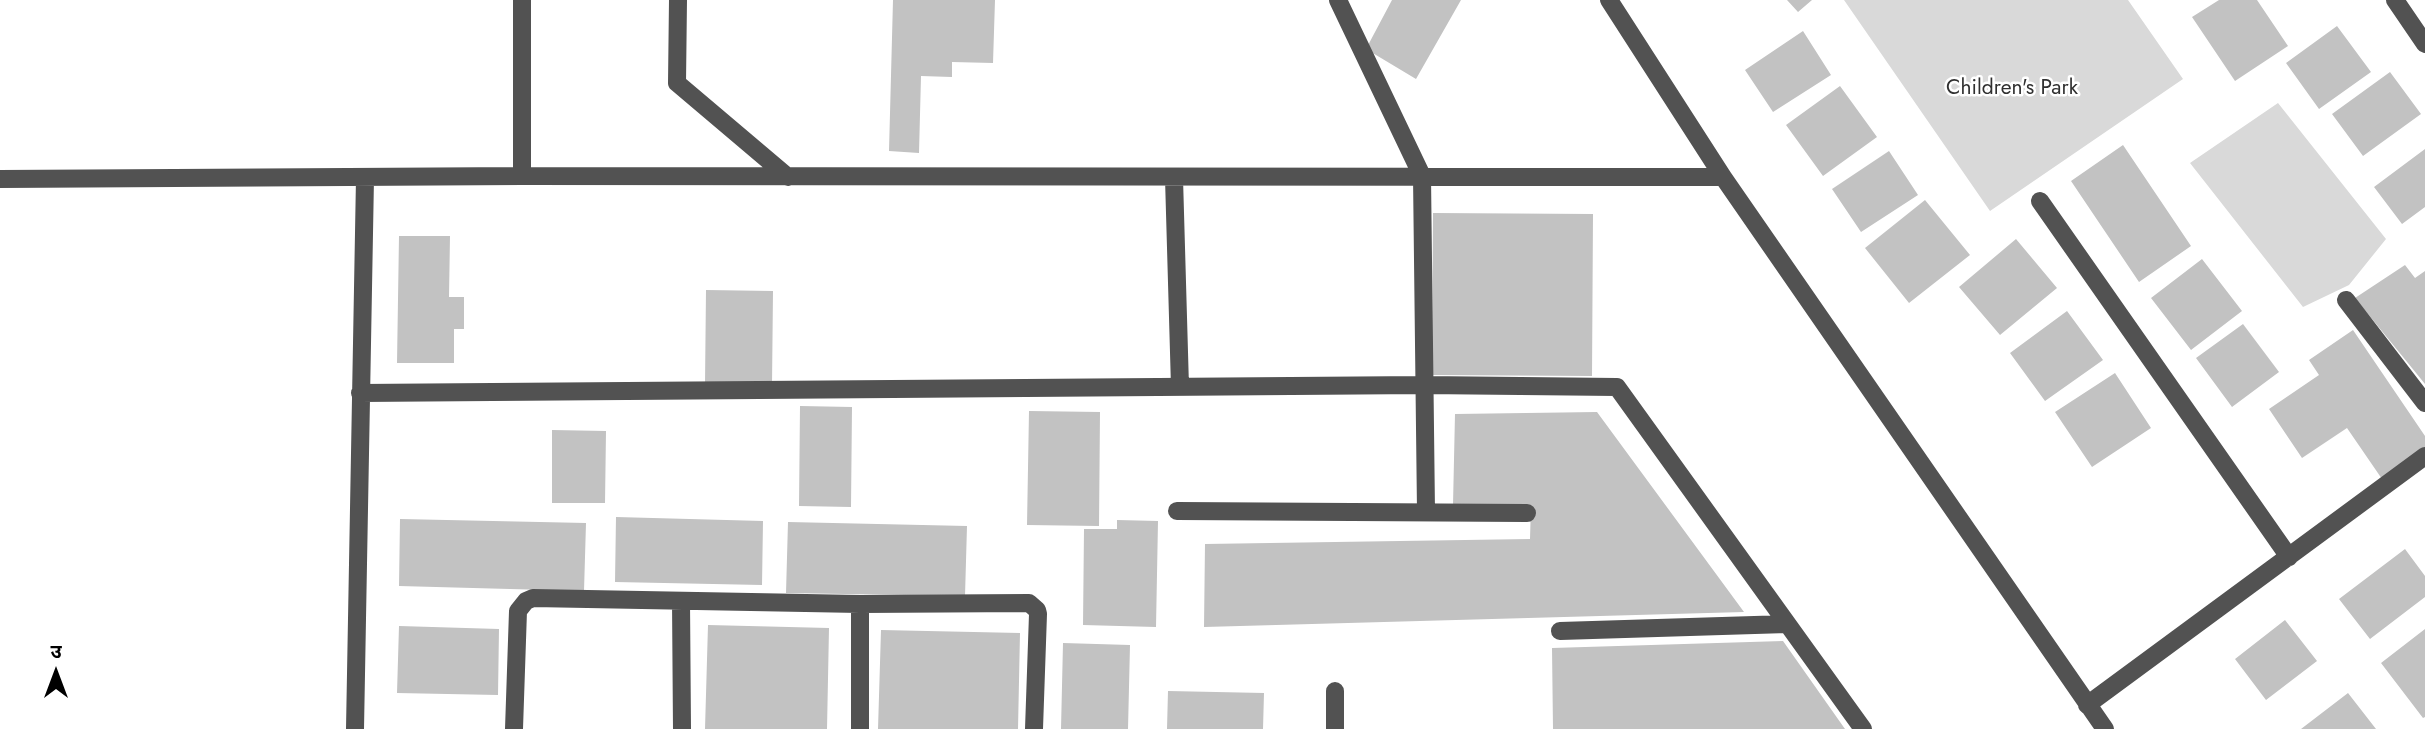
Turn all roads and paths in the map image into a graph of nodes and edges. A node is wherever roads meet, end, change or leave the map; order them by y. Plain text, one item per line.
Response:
1 (522, 0) edge
2 (678, 0) edge
3 (1338, 0) edge
4 (1609, 0) edge
5 (2395, 0) edge
6 (2425, 44) edge
7 (522, 176) junction
8 (1422, 176) junction
9 (365, 177) junction
10 (788, 177) junction
11 (1174, 177) junction
12 (1723, 177) junction
13 (0, 179) edge
14 (2040, 201) dead end
15 (2346, 300) dead end
16 (1424, 385) junction
17 (1180, 387) junction
18 (360, 393) junction
19 (2425, 403) edge
20 (2425, 456) edge
21 (1177, 511) dead end
22 (1426, 512) junction
23 (1527, 513) dead end
24 (2289, 557) junction
25 (681, 601) junction
26 (860, 604) junction
27 (1787, 624) junction
28 (1560, 631) dead end
29 (1335, 691) dead end
30 (2087, 705) junction
31 (355, 729) edge
32 (514, 729) edge
33 (682, 729) edge
34 (860, 729) edge
35 (1034, 729) edge
36 (1335, 729) edge
37 (1863, 729) edge
38 (2105, 729) edge

1 - 7 street
2 - 10 street
3 - 8 street
4 - 12 street
5 - 6 street
7 - 9 street
7 - 10 street
8 - 11 street
8 - 12 street
8 - 16 street
9 - 13 street
9 - 18 street
10 - 11 street
11 - 17 street
12 - 30 street
14 - 24 street
15 - 19 street
16 - 17 street
16 - 22 street
16 - 27 street
17 - 18 street
18 - 31 street
20 - 24 street
21 - 22 street
22 - 23 street
24 - 30 street
25 - 26 street
25 - 32 street
25 - 33 street
26 - 34 street
26 - 35 street
27 - 28 street
27 - 37 street
29 - 36 street
30 - 38 street

